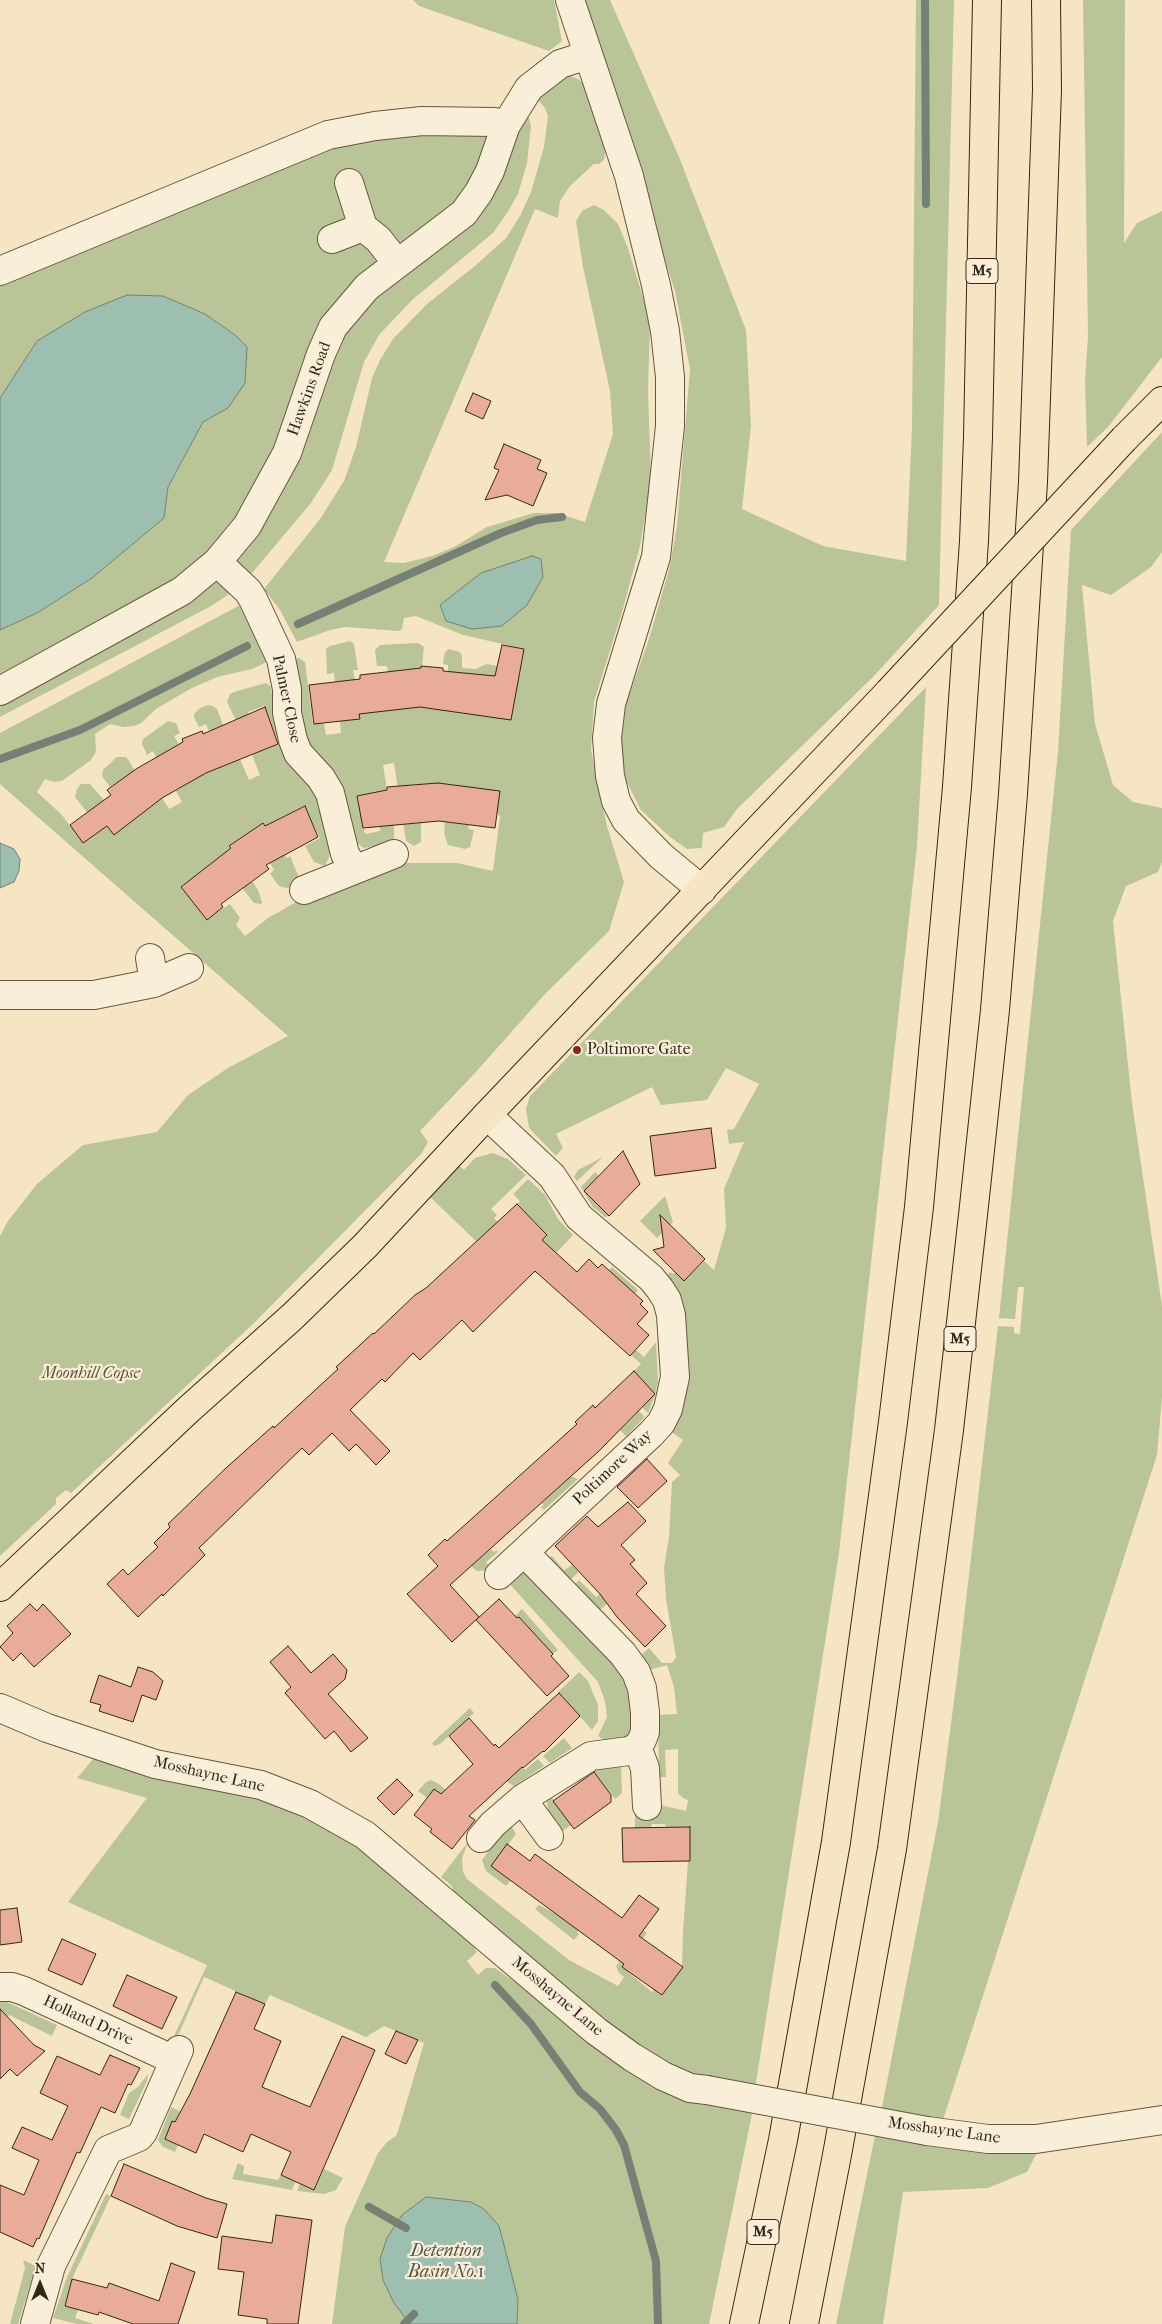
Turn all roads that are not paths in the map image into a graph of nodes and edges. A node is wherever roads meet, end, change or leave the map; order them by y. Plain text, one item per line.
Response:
1 (570, 0) edge
2 (987, 0) edge
3 (1046, 0) edge
4 (588, 55) junction
5 (506, 125) junction
6 (349, 183) dead end
7 (363, 228) junction
8 (332, 239) dead end
9 (397, 263) junction
10 (0, 271) edge
11 (1162, 401) edge
12 (217, 562) junction
13 (0, 691) edge
14 (394, 854) dead end
15 (354, 869) junction
16 (304, 890) dead end
17 (702, 890) junction
18 (189, 968) dead end
19 (0, 995) edge
20 (487, 1115) junction
21 (524, 1552) junction
22 (499, 1575) dead end
23 (0, 1587) edge
24 (0, 1708) edge
25 (637, 1746) junction
26 (522, 1800) junction
27 (647, 1806) dead end
28 (549, 1836) dead end
29 (481, 1838) dead end
30 (0, 1987) edge
31 (1162, 2120) edge
32 (35, 2324) edge
33 (744, 2324) edge
34 (804, 2324) edge

1 - 4 street
2 - 33 main road, M5
3 - 34 main road, M5
4 - 5 street, Hawkins Road
4 - 17 street
5 - 9 street, Hawkins Road
5 - 10 street
6 - 7 street
7 - 8 street
7 - 9 street
9 - 12 street, Hawkins Road
11 - 17 main road, bridge
12 - 13 street, Hawkins Road
12 - 15 street, Palmer Close
14 - 15 street
15 - 16 street
17 - 20 main road
18 - 19 street
20 - 21 street, Poltimore Way
20 - 23 main road
21 - 22 street, Poltimore Way
21 - 25 street
24 - 31 street, Mosshayne Lane, bridge
25 - 26 street
25 - 27 street
26 - 28 street
26 - 29 street
30 - 32 street, Holland Drive

